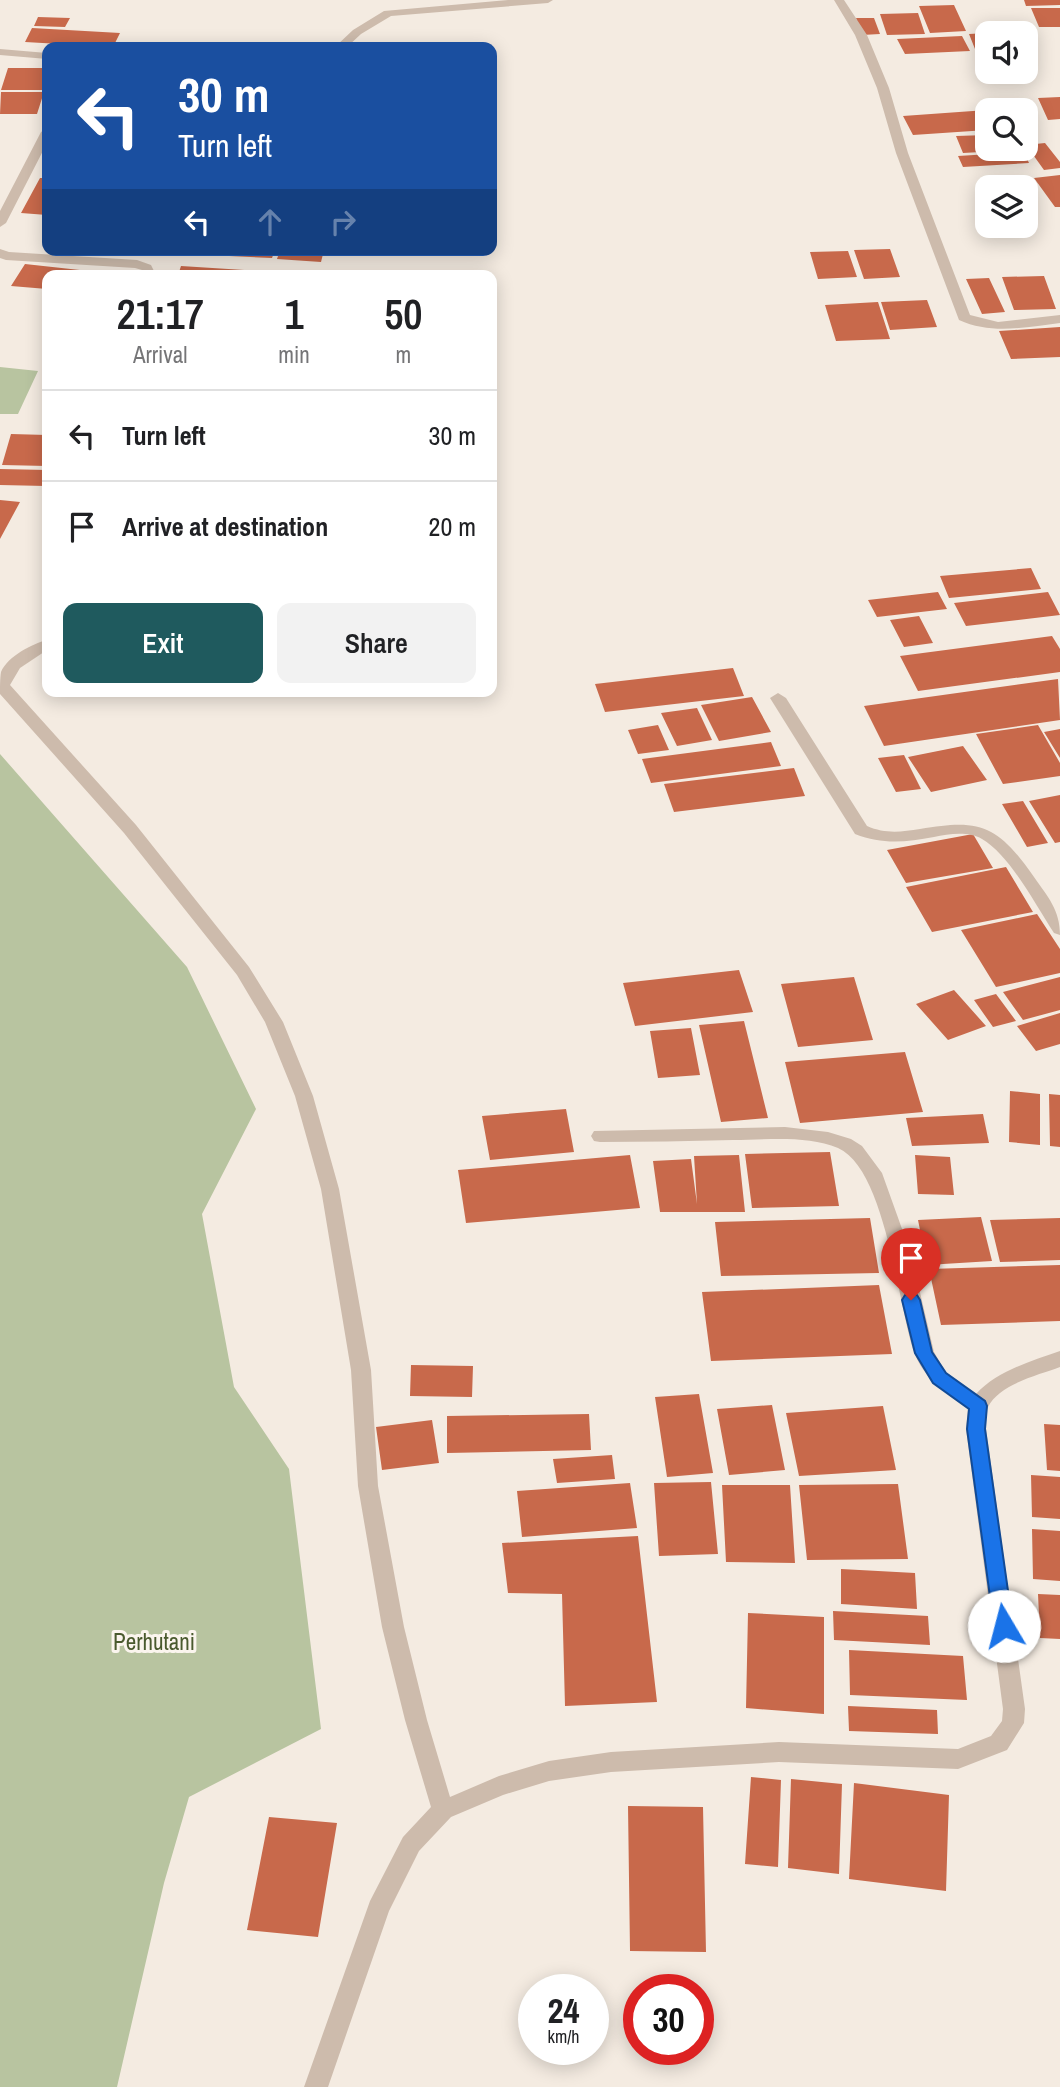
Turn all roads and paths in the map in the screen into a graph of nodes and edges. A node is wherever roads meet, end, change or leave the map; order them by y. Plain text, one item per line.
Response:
1 (548, 0) edge
2 (839, 0) edge
3 (346, 42) edge
4 (0, 52) edge
5 (42, 56) edge
6 (42, 140) edge
7 (6, 200) edge
8 (0, 223) edge
9 (0, 253) edge
10 (148, 270) edge
11 (1060, 320) edge
12 (42, 647) edge
13 (778, 698) dead end
14 (1060, 929) edge
15 (600, 1136) dead end
16 (1060, 1359) edge
17 (978, 1406) junction
18 (443, 1810) junction
19 (316, 2087) edge

1 - 3 street
2 - 11 street
4 - 5 street
6 - 7 street
7 - 8 street
9 - 10 street
12 - 18 street
13 - 14 street
15 - 17 street
16 - 17 street
17 - 18 street
18 - 19 street

